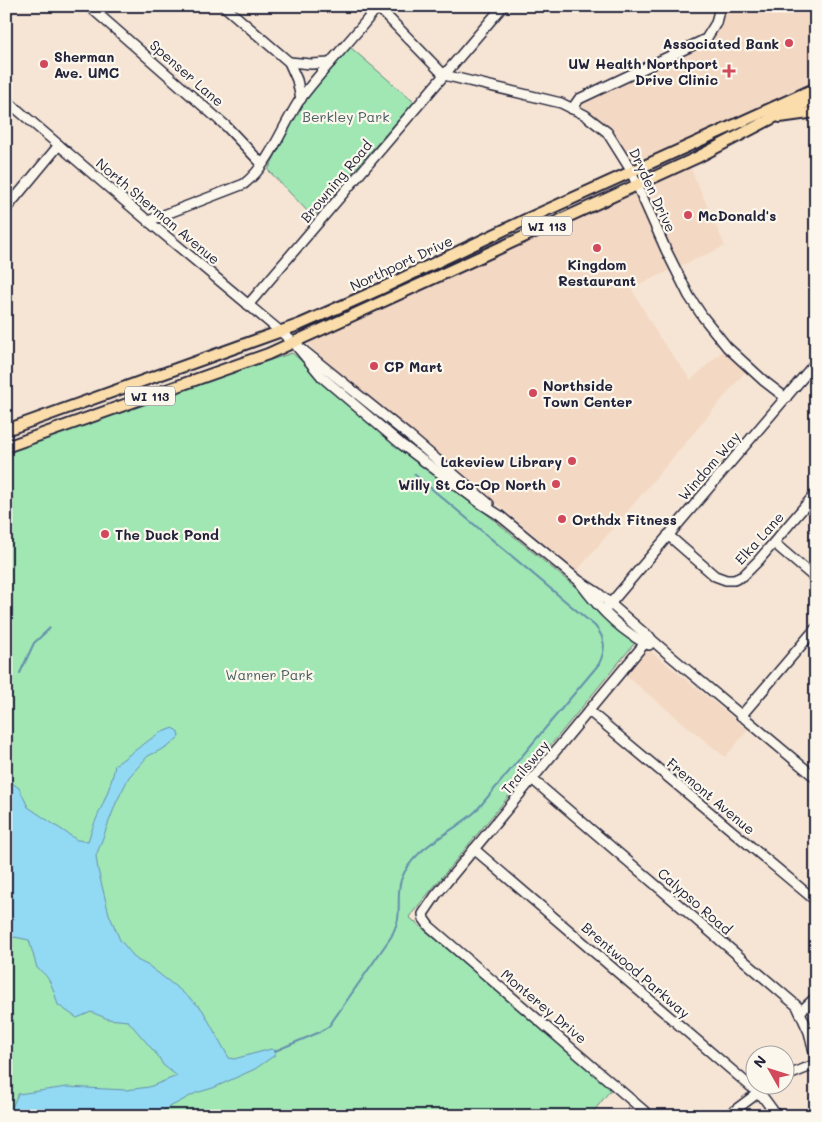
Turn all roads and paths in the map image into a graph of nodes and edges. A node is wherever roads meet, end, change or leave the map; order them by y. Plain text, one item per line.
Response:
1 (89, 6) edge
2 (224, 6) edge
3 (377, 6) edge
4 (503, 6) edge
5 (720, 6) edge
6 (290, 62) junction
7 (330, 63) junction
8 (444, 75) junction
9 (816, 84) edge
10 (816, 88) edge
11 (797, 96) junction
12 (301, 99) junction
13 (6, 100) edge
14 (816, 100) edge
15 (572, 109) junction
16 (816, 112) edge
17 (772, 118) junction
18 (59, 145) junction
19 (262, 164) junction
20 (631, 172) junction
21 (636, 185) junction
22 (6, 209) edge
23 (148, 222) junction
24 (474, 244) junction
25 (458, 267) junction
26 (248, 305) junction
27 (280, 332) junction
28 (293, 342) junction
29 (816, 362) edge
30 (786, 398) junction
31 (6, 430) edge
32 (6, 447) edge
33 (816, 493) edge
34 (668, 536) junction
35 (774, 543) junction
36 (816, 579) edge
37 (578, 580) junction
38 (610, 603) junction
39 (604, 611) junction
40 (816, 628) edge
41 (647, 640) junction
42 (589, 711) junction
43 (741, 716) junction
44 (814, 773) edge
45 (532, 779) junction
46 (474, 849) junction
47 (816, 901) edge
48 (424, 915) joint
49 (816, 997) edge
50 (800, 1012) junction
51 (816, 1060) edge
52 (816, 1064) edge
53 (794, 1073) edge
54 (744, 1081) edge
55 (757, 1094) edge
56 (759, 1094) edge
57 (650, 1116) edge
58 (727, 1116) edge
59 (776, 1116) edge

1 - 19 street, Spenser Lane
2 - 6 street
3 - 7 street
3 - 8 street
4 - 8 street, Browning Road
5 - 15 street
6 - 7 street
6 - 12 street
7 - 12 street
8 - 15 street, Dryden Drive
8 - 26 street, Browning Road
9 - 11 main road
10 - 11 main road, WI 113
11 - 20 main road, Northport Drive / WI 113
12 - 19 street
13 - 18 street, North Sherman Avenue
14 - 17 main road, Northport Drive
15 - 20 street, Dryden Drive
16 - 17 main road, WI 113
17 - 21 main road, Northport Drive / WI 113
18 - 22 street
18 - 23 street, North Sherman Avenue
19 - 23 street
20 - 21 street, Dryden Drive
20 - 24 main road, Northport Drive / WI 113
21 - 25 main road, Northport Drive / WI 113
21 - 30 street, Dryden Drive
23 - 26 street, North Sherman Avenue
24 - 25 main road
24 - 27 main road, Northport Drive / WI 113
25 - 28 main road, Northport Drive / WI 113
26 - 27 street, North Sherman Avenue
27 - 28 street, North Sherman Avenue
27 - 31 main road, Northport Drive / WI 113
28 - 32 main road, Northport Drive / WI 113
28 - 37 street, North Sherman Avenue
29 - 30 street, Windom Way
30 - 34 street, Windom Way
33 - 35 street, Elka Lane
34 - 35 street, Elka Lane
34 - 38 street, Windom Way
35 - 36 street
37 - 38 street, North Sherman Avenue
37 - 39 street, North Sherman Avenue
38 - 39 street, Windom Way
38 - 41 street, North Sherman Avenue
39 - 41 street, North Sherman Avenue
40 - 43 street
41 - 42 street, Trailsway
41 - 43 street, North Sherman Avenue
42 - 45 street, Trailsway
42 - 47 street, Fremont Avenue
43 - 44 street, North Sherman Avenue
45 - 46 street, Trailsway
45 - 50 street, Calypso Road
46 - 48 street, Trailsway
46 - 54 street, Brentwood Parkway
48 - 57 street, Monterey Drive
49 - 50 street
50 - 51 street, Calypso Road
52 - 53 street
55 - 58 street
56 - 59 street, Brentwood Parkway

